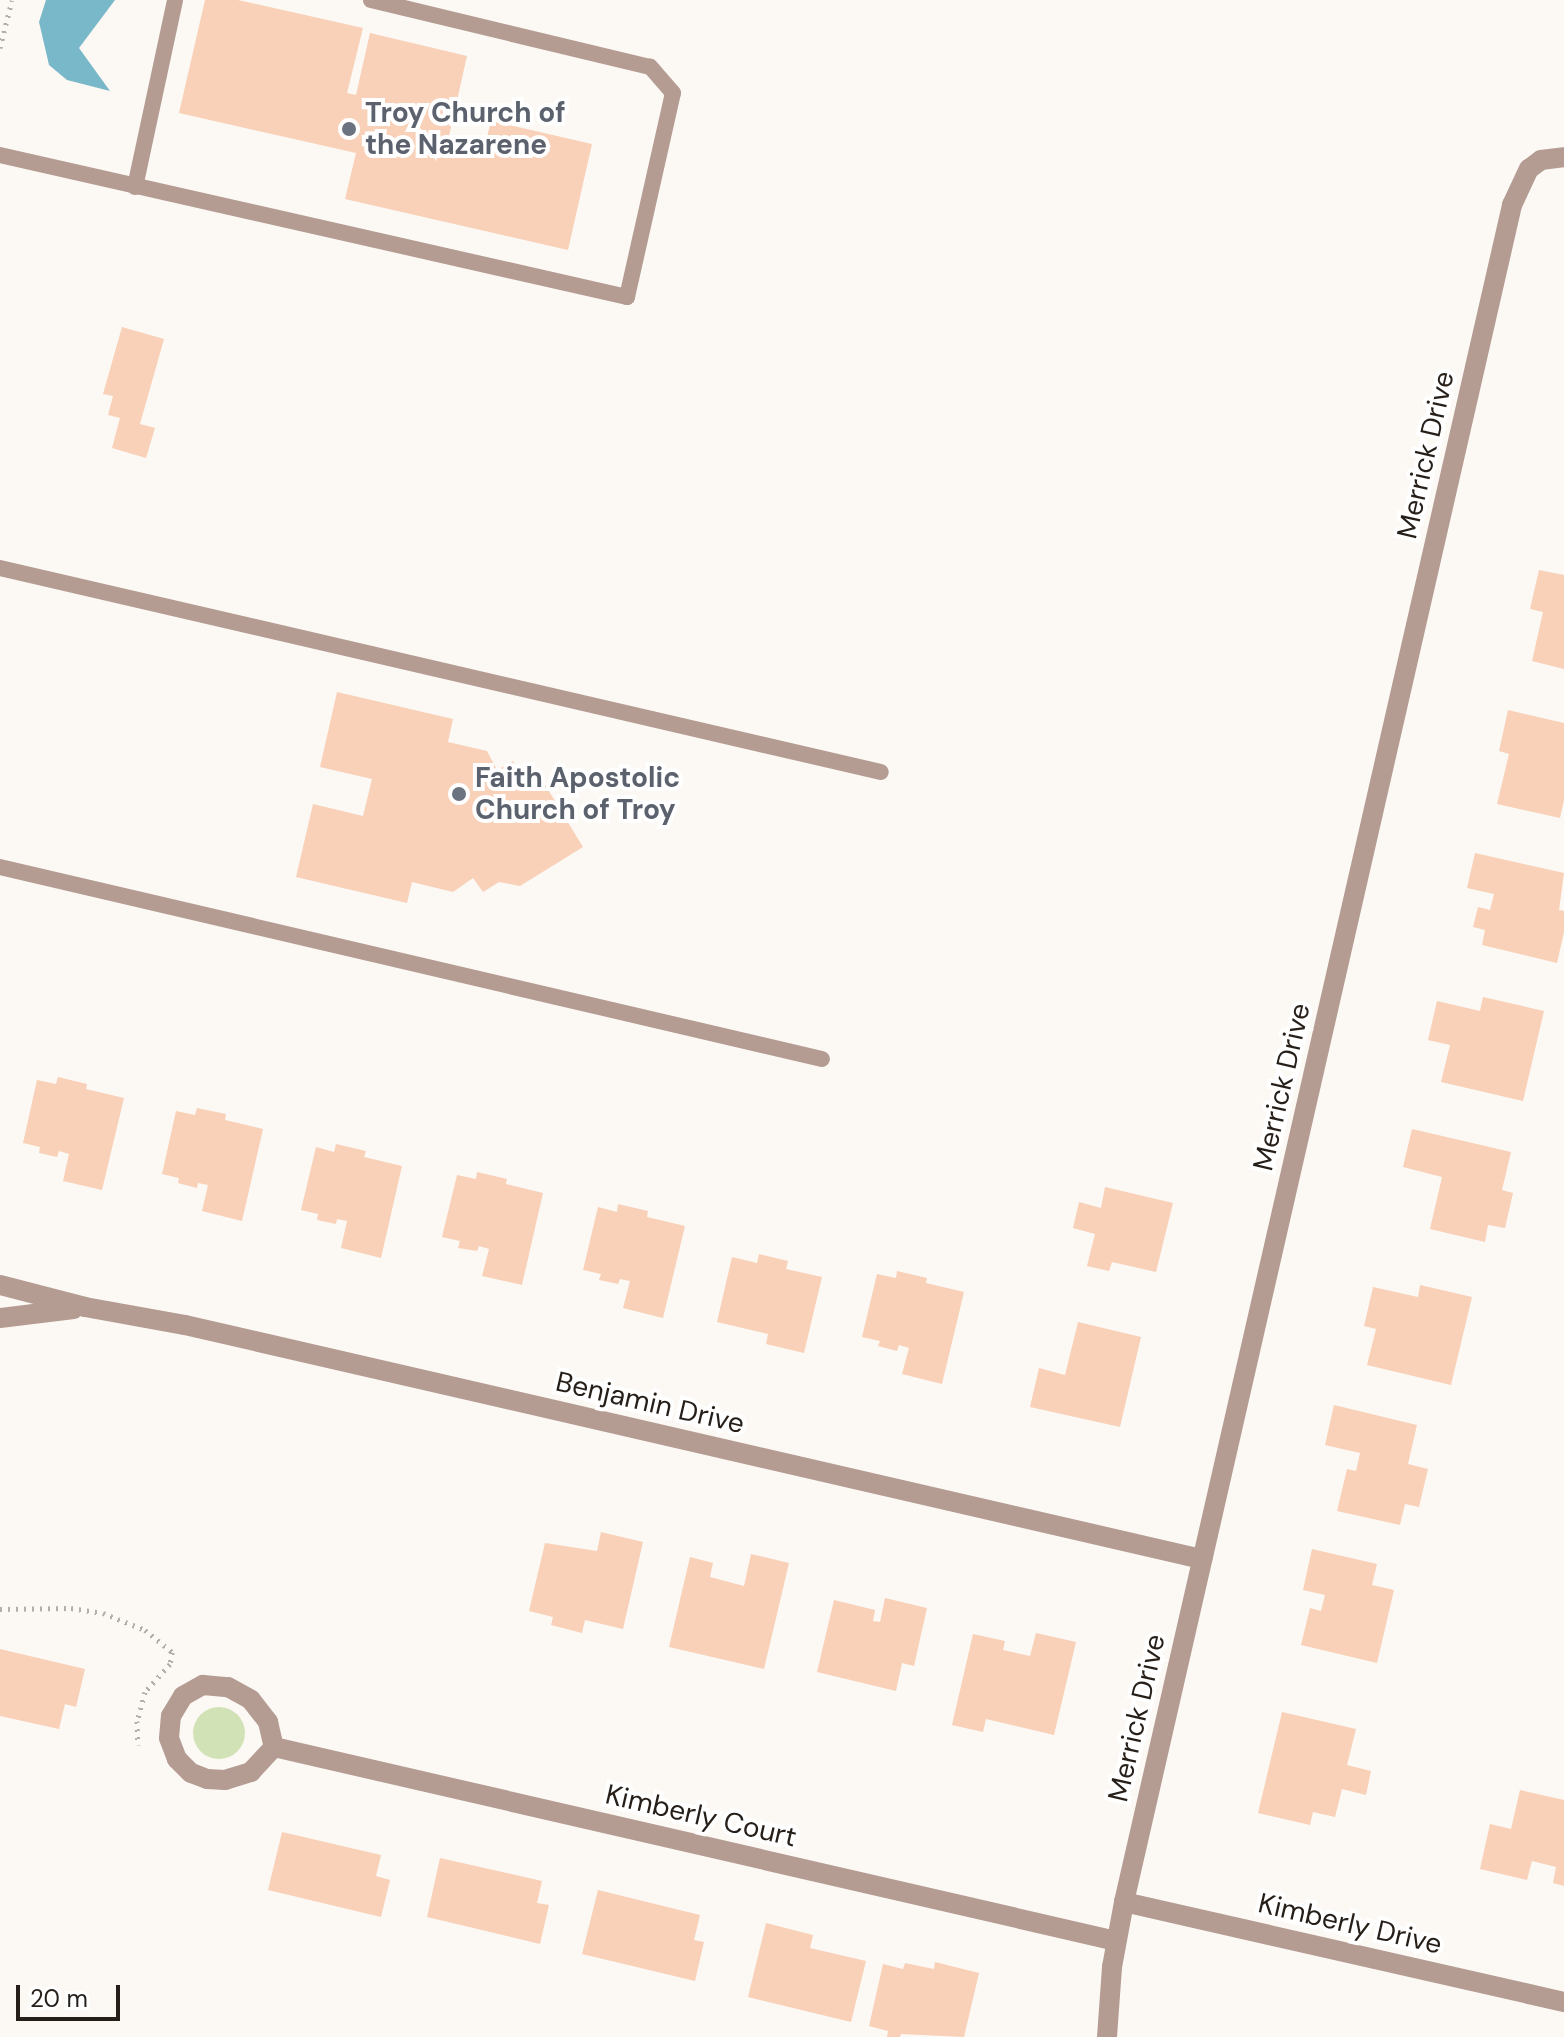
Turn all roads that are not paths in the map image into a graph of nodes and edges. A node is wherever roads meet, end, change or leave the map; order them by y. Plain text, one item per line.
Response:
1 (175, 0) edge
2 (371, 0) edge
3 (0, 155) edge
4 (1564, 157) edge
5 (135, 187) junction
6 (0, 568) edge
7 (881, 772) dead end
8 (0, 867) edge
9 (822, 1059) dead end
10 (0, 1285) edge
11 (85, 1307) junction
12 (0, 1318) edge
13 (1202, 1559) junction
14 (274, 1747) junction
15 (1124, 1902) junction
16 (1116, 1941) junction
17 (1564, 2002) edge
18 (1107, 2037) edge

1 - 5 lane
2 - 5 lane
3 - 5 lane
4 - 13 street, Merrick Drive
6 - 7 lane
8 - 9 lane
10 - 11 street, Benjamin Drive
11 - 12 street, Benjamin Drive
11 - 13 street, Benjamin Drive
13 - 15 street, Merrick Drive
14 - 14 street
14 - 16 street, Kimberly Court
15 - 16 street, Merrick Drive
15 - 17 street, Kimberly Drive
16 - 18 street, Merrick Drive

